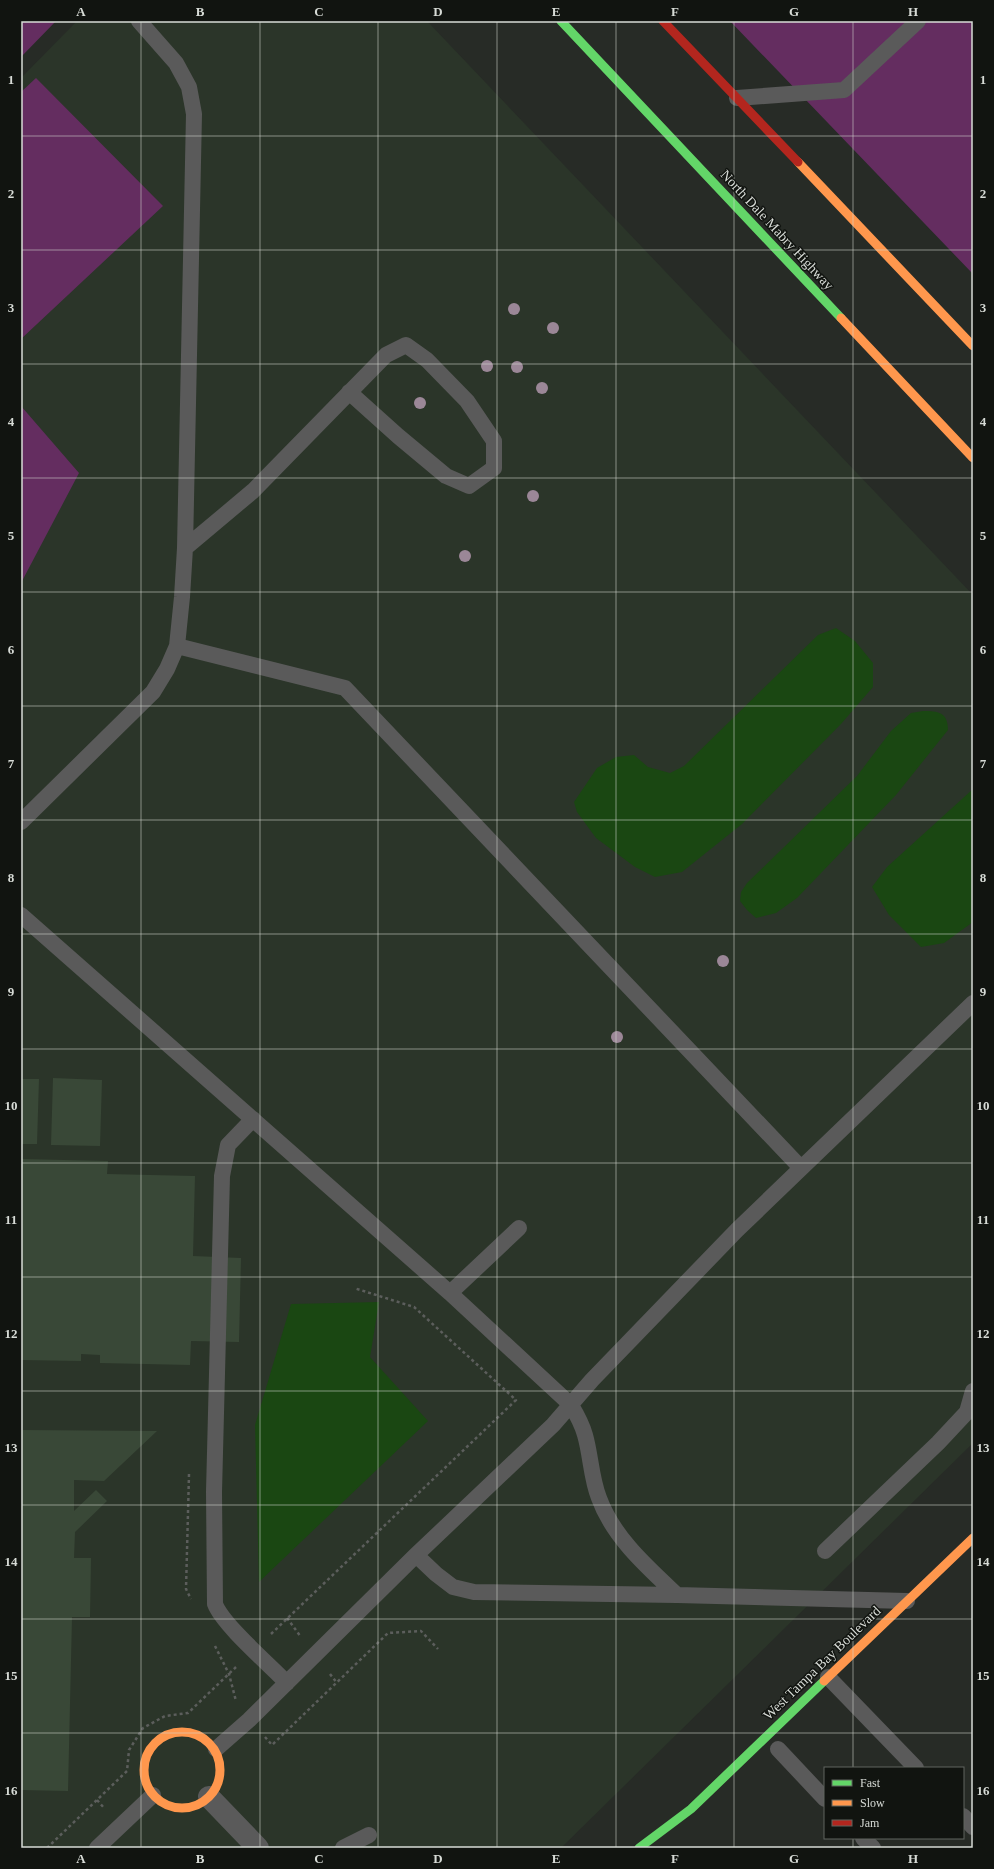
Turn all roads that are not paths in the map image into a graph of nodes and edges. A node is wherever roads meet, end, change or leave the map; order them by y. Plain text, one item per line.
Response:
1 (139, 21) edge
2 (561, 21) edge
3 (663, 21) edge
4 (918, 21) edge
5 (737, 98) junction
6 (973, 346) edge
7 (349, 392) junction
8 (973, 458) edge
9 (185, 548) junction
10 (177, 646) junction
11 (21, 822) edge
12 (21, 915) edge
13 (973, 1003) edge
14 (252, 1118) junction
15 (801, 1168) junction
16 (519, 1228) dead end
17 (450, 1293) junction
18 (973, 1391) edge
19 (571, 1405) junction
20 (973, 1538) edge
21 (824, 1551) dead end
22 (416, 1555) junction
23 (677, 1595) junction
24 (907, 1601) junction
25 (828, 1677) junction
26 (287, 1683) junction
27 (216, 1749) junction
28 (778, 1749) dead end
29 (915, 1767) edge
30 (153, 1795) junction
31 (209, 1797) junction
32 (824, 1798) edge
33 (691, 1809) junction
34 (964, 1817) edge
35 (973, 1827) edge
36 (669, 1837) dead end
37 (864, 1839) edge
38 (97, 1848) edge
39 (258, 1848) edge
40 (344, 1848) edge
41 (362, 1848) edge
42 (639, 1848) edge
43 (873, 1848) edge

1 - 9 lane
2 - 8 main road, North Dale Mabry Highway
3 - 5 main road
4 - 5 lane
5 - 6 main road
7 - 7 lane
7 - 9 lane
9 - 10 lane
10 - 11 lane
10 - 15 lane
12 - 14 lane
13 - 15 lane
14 - 17 lane
14 - 26 lane
15 - 19 lane
16 - 17 lane
17 - 19 lane
18 - 21 lane
19 - 22 lane
19 - 23 lane
20 - 24 main road, West Tampa Bay Boulevard
22 - 23 lane
22 - 26 lane
23 - 24 lane
24 - 25 main road, West Tampa Bay Boulevard
25 - 29 lane
25 - 33 main road, West Tampa Bay Boulevard
26 - 27 lane
27 - 30 main road
27 - 31 main road
28 - 32 lane
30 - 31 main road
30 - 38 lane
31 - 39 street
33 - 36 main road, West Tampa Bay Boulevard
33 - 42 main road, West Tampa Bay Boulevard
34 - 35 lane
37 - 43 lane
40 - 41 lane

